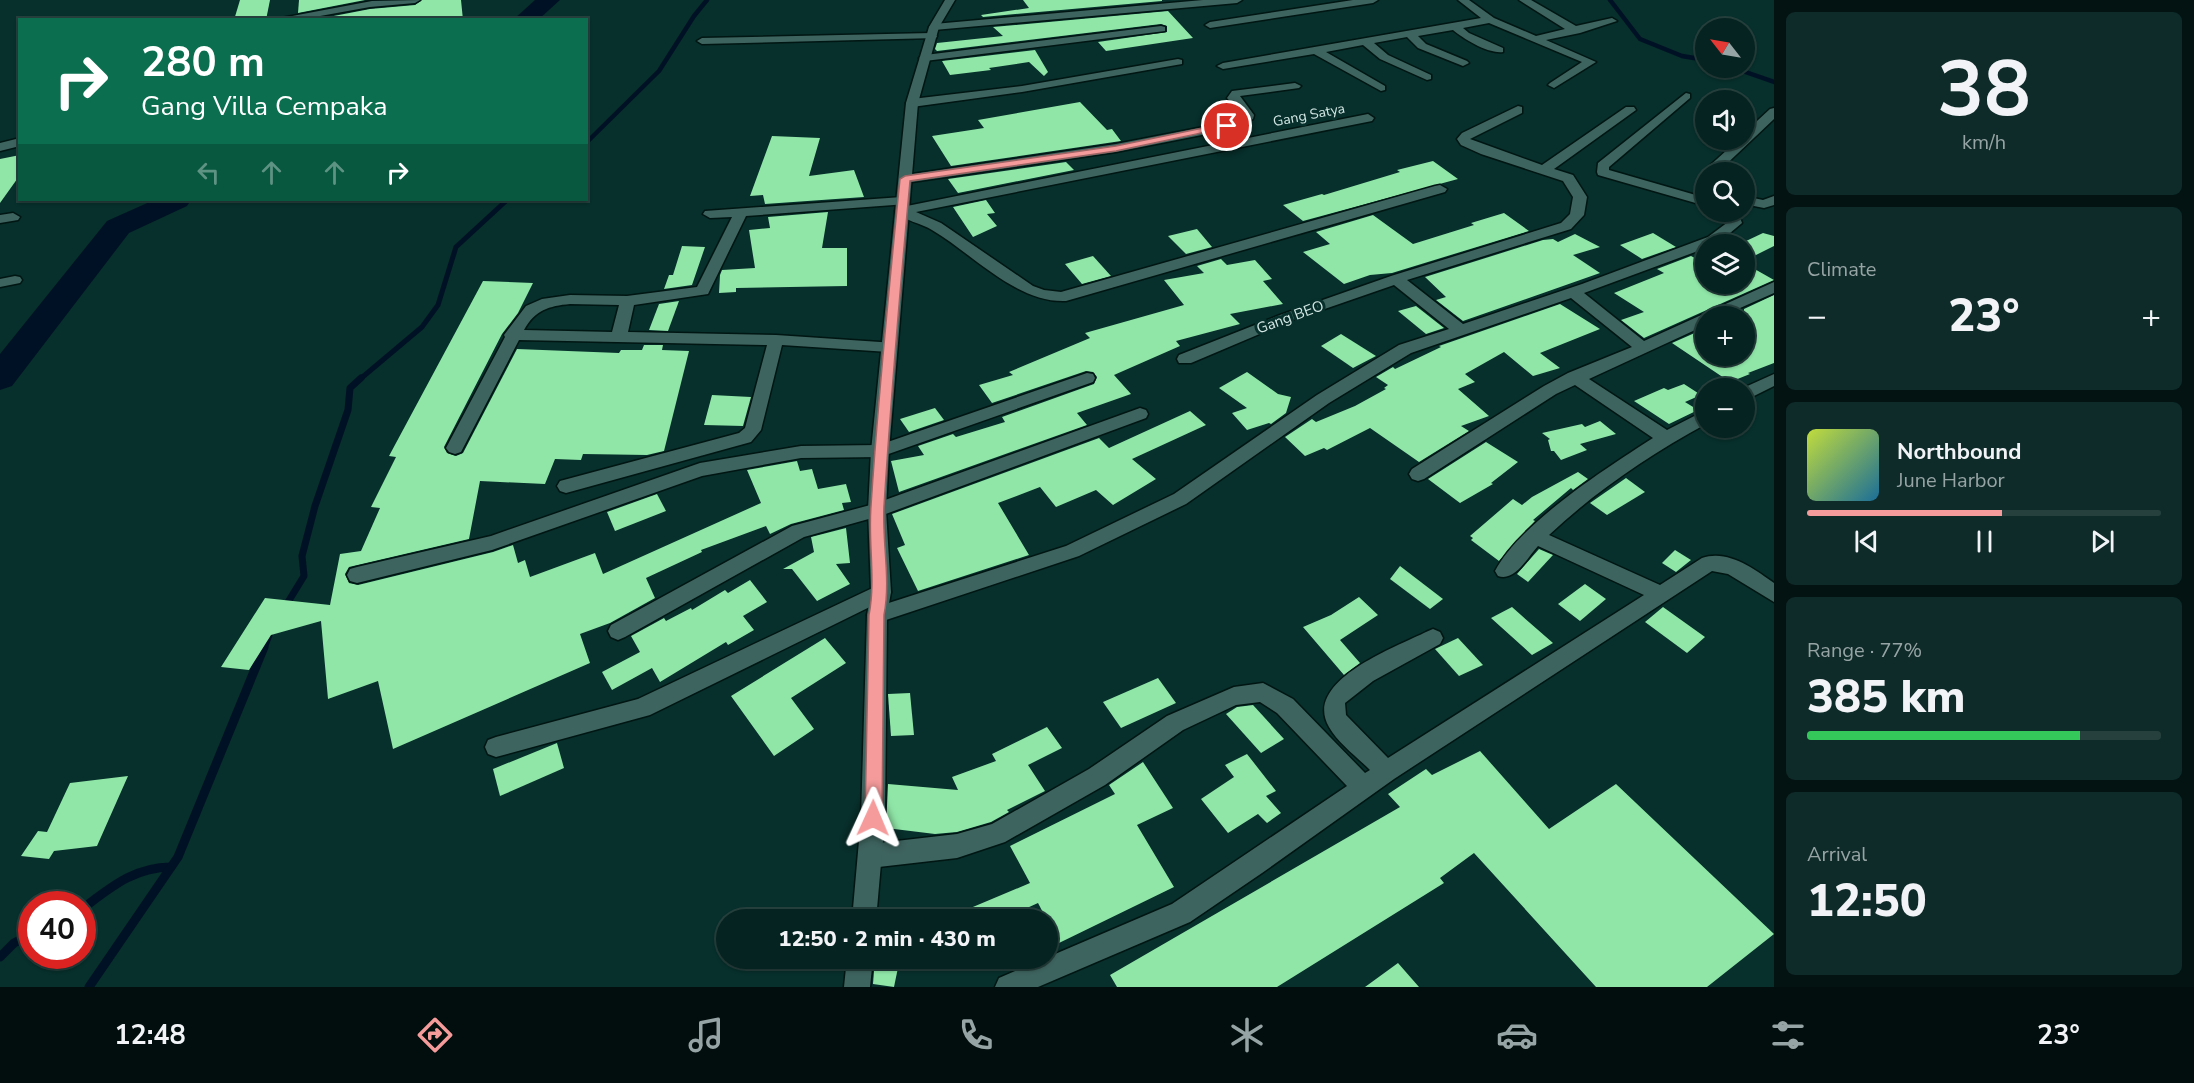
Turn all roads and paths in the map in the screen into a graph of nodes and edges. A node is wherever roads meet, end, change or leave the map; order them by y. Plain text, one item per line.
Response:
1 (415, 0) edge
2 (950, 0) edge
3 (1237, 0) edge
4 (1373, 0) edge
5 (1463, 0) edge
6 (1524, 0) edge
7 (371, 3) edge
8 (1274, 5) dead end
9 (1286, 14) junction
10 (287, 18) edge
11 (372, 18) edge
12 (1490, 20) junction
13 (1612, 21) dead end
14 (1210, 25) dead end
15 (1455, 26) junction
16 (1161, 29) dead end
17 (933, 32) junction
18 (1576, 32) junction
19 (1410, 34) junction
20 (1535, 39) junction
21 (702, 41) dead end
22 (1365, 41) junction
23 (1315, 50) junction
24 (1499, 50) dead end
25 (925, 58) junction
26 (1178, 62) dead end
27 (1463, 63) dead end
28 (1223, 66) dead end
29 (1427, 77) dead end
30 (1554, 85) dead end
31 (1295, 86) dead end
32 (1381, 88) dead end
33 (1686, 96) dead end
34 (912, 102) junction
35 (1518, 110) dead end
36 (1630, 110) dead end
37 (1774, 112) edge
38 (1368, 118) dead end
39 (18, 142) edge
40 (0, 147) edge
41 (1722, 162) edge
42 (1544, 170) junction
43 (905, 179) junction
44 (1440, 189) dead end
45 (1695, 199) edge
46 (1774, 200) edge
47 (1755, 202) edge
48 (902, 206) junction
49 (740, 213) junction
50 (710, 214) dead end
51 (1735, 222) edge
52 (1396, 279) junction
53 (1774, 287) edge
54 (1573, 292) junction
55 (627, 301) junction
56 (1732, 306) edge
57 (1695, 324) edge
58 (1459, 329) junction
59 (512, 335) junction
60 (619, 337) junction
61 (776, 340) junction
62 (889, 346) junction
63 (1644, 348) junction
64 (1185, 358) dead end
65 (1574, 377) junction
66 (1088, 378) dead end
67 (1774, 379) edge
68 (1755, 389) edge
69 (1140, 414) dead end
70 (1695, 422) edge
71 (1666, 438) junction
72 (455, 447) dead end
73 (880, 451) junction
74 (1418, 474) dead end
75 (566, 486) dead end
76 (877, 510) junction
77 (1535, 537) junction
78 (1505, 571) dead end
79 (357, 575) dead end
80 (881, 592) junction
81 (1661, 594) junction
82 (1774, 594) edge
83 (877, 615) junction
84 (618, 631) dead end
85 (1433, 638) dead end
86 (496, 747) dead end
87 (1386, 772) junction
88 (1364, 788) junction
89 (870, 856) junction
90 (865, 909) edge
91 (859, 969) edge
92 (857, 987) edge
93 (1008, 987) edge

1 - 7 street
2 - 17 street
3 - 17 street
4 - 9 street
5 - 12 street
6 - 18 street
7 - 10 street
7 - 11 street
8 - 9 street
9 - 14 street
12 - 15 street
12 - 20 street
13 - 18 street
15 - 19 street
15 - 24 street
16 - 25 street
17 - 21 street
17 - 25 street
18 - 20 street
19 - 22 street
19 - 27 street
20 - 30 street
22 - 23 street
22 - 29 street
23 - 28 street
23 - 32 street
25 - 34 street
26 - 34 street
31 - 43 street
33 - 45 street
34 - 43 street
35 - 42 street, Gang BEO
36 - 42 street
37 - 41 street
38 - 48 street, Gang Satya
39 - 40 street
42 - 52 street, Gang BEO
43 - 48 street
44 - 48 street
46 - 47 street
48 - 49 street, Gang Satya
48 - 62 street
49 - 50 street, Gang Satya
49 - 55 street
51 - 54 street
52 - 58 street
52 - 64 street, Gang BEO
53 - 56 street
54 - 58 street
54 - 63 street
55 - 59 street
55 - 60 street
57 - 63 street
58 - 83 street
59 - 60 street
59 - 72 street
60 - 61 street
61 - 62 street
61 - 75 street
62 - 73 street
63 - 65 street
65 - 71 street
65 - 74 street
66 - 73 street
67 - 68 street
69 - 76 street
70 - 71 street
71 - 77 street
73 - 76 street
73 - 79 street
76 - 80 street
76 - 84 street
77 - 78 street
77 - 81 street
80 - 83 street
80 - 86 street
81 - 82 street
81 - 87 street
83 - 89 street
85 - 87 street
87 - 88 street
88 - 89 street
88 - 93 street
89 - 90 street
91 - 92 street

